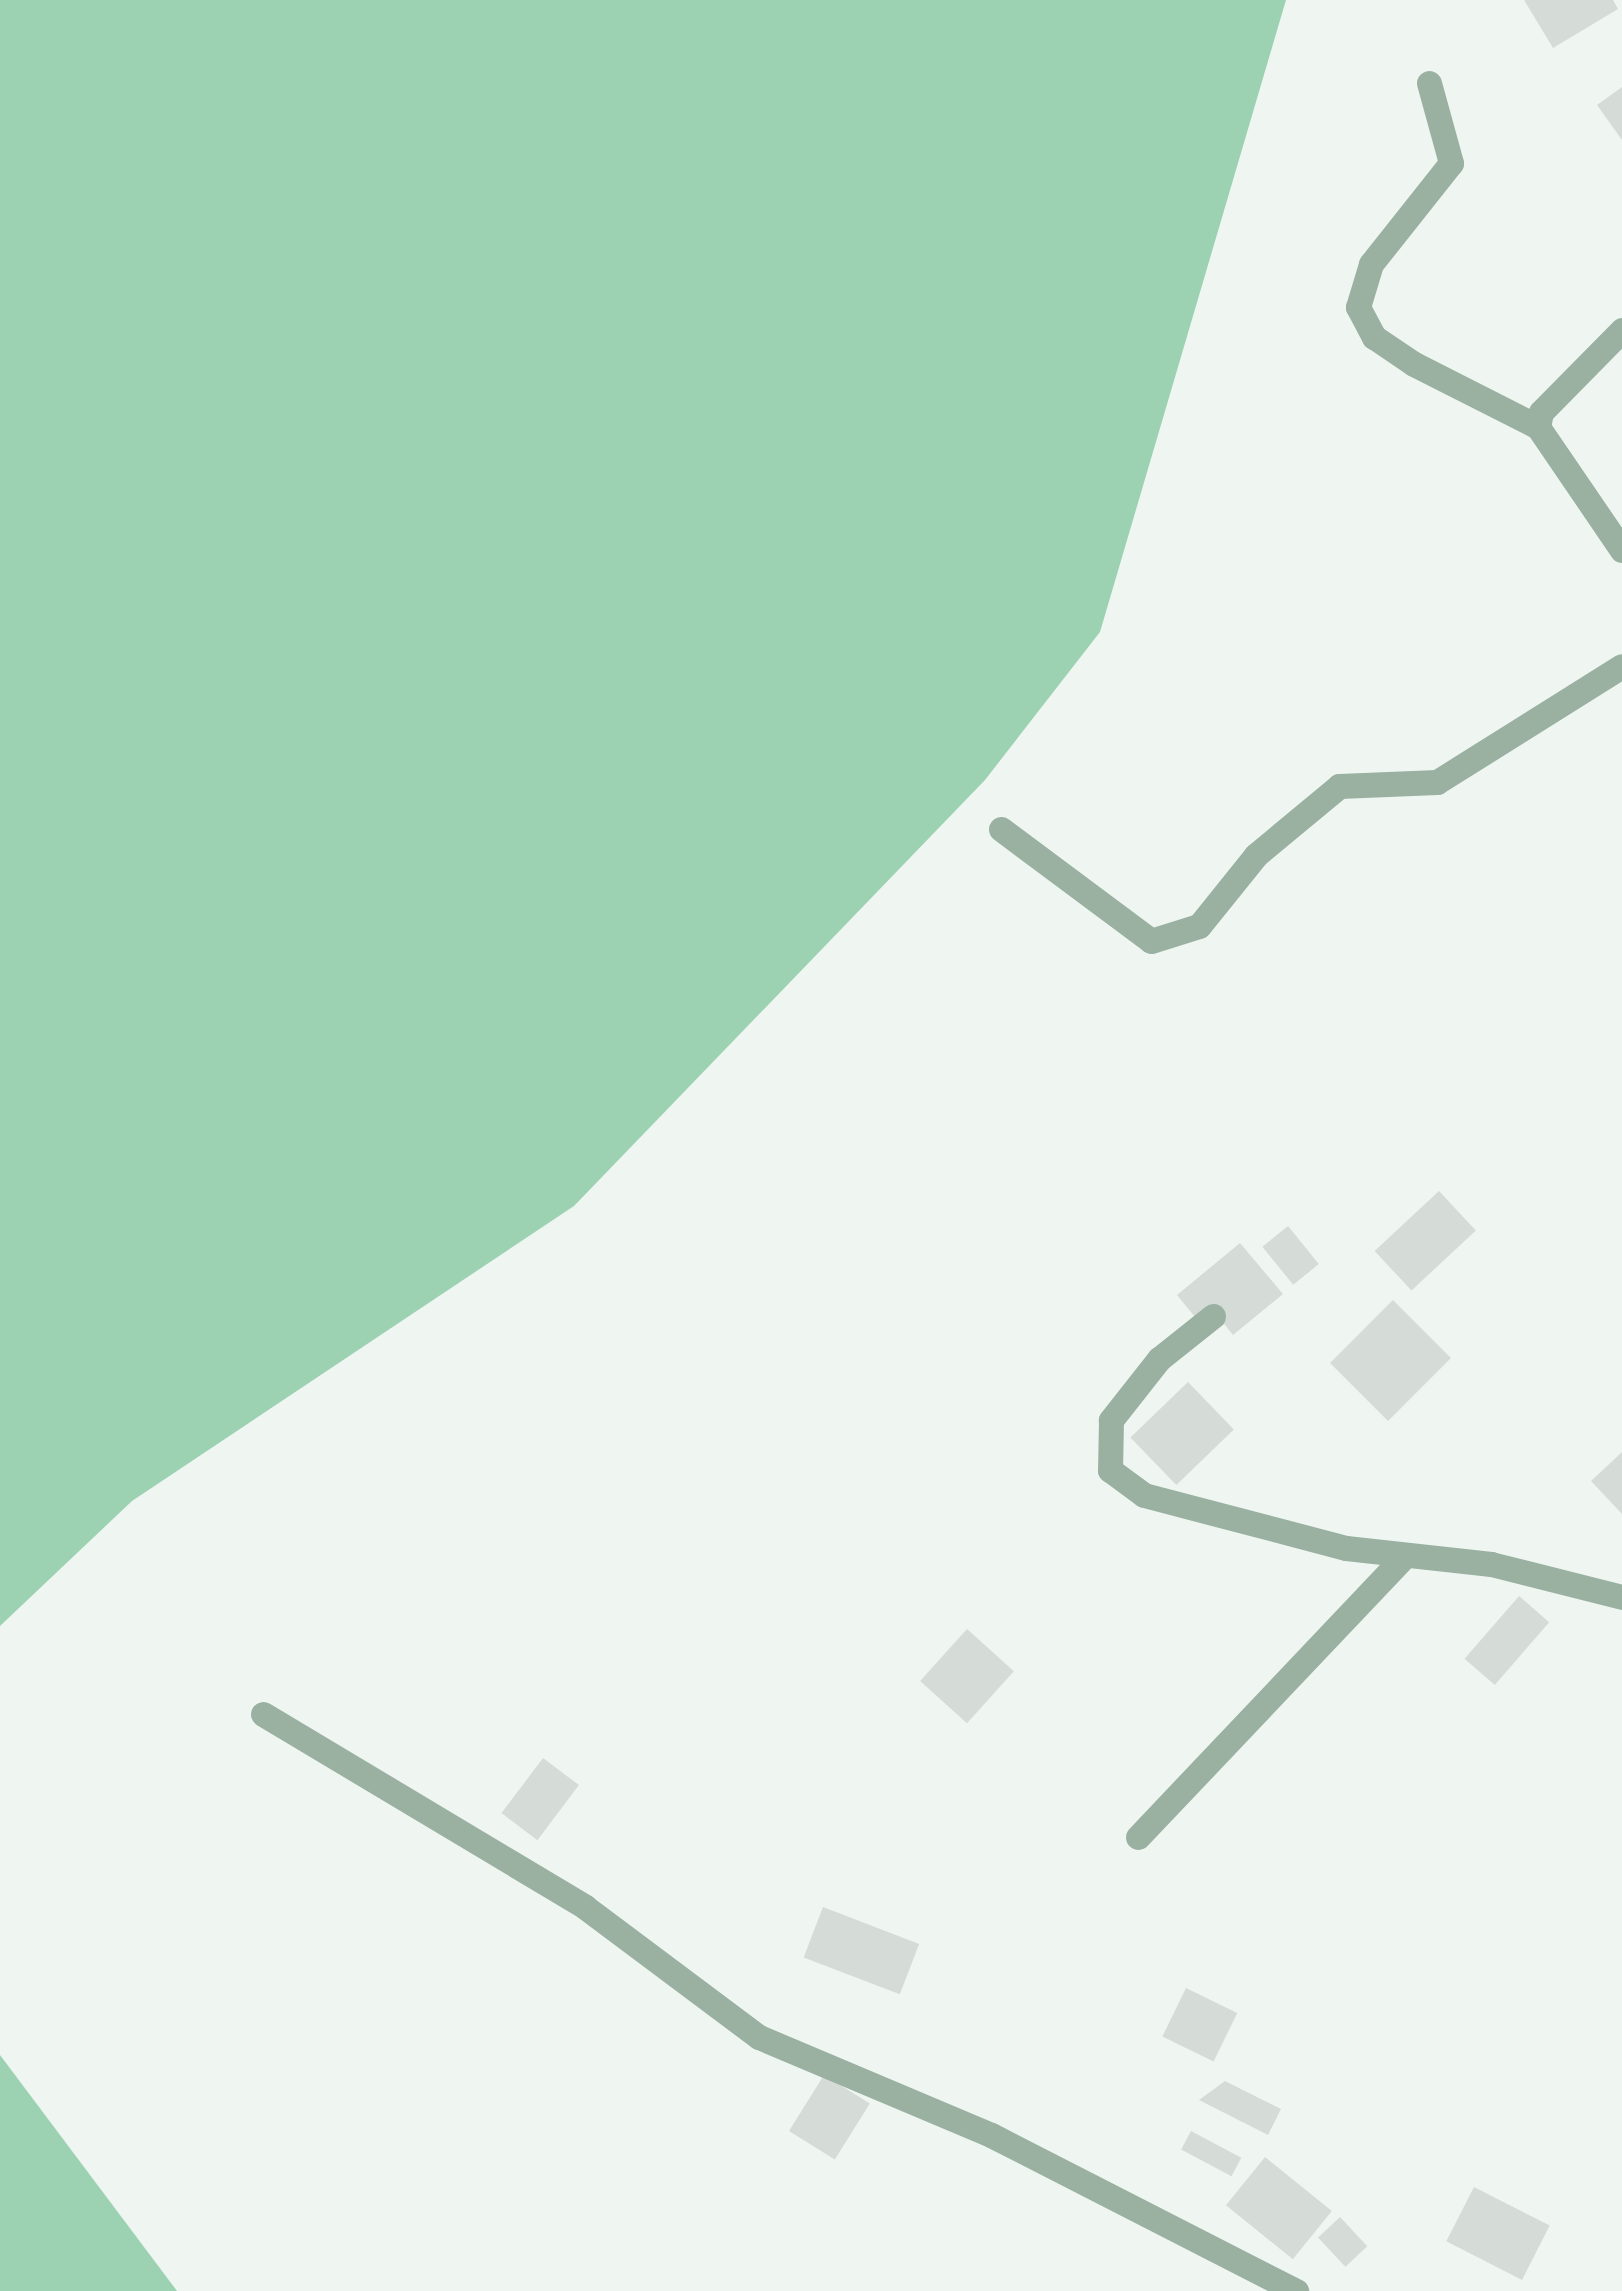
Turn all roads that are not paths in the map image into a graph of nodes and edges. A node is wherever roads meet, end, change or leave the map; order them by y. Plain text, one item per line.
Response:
1 (1430, 82) dead end
2 (1622, 330) edge
3 (1538, 427) junction
4 (1622, 550) edge
5 (1622, 666) edge
6 (1001, 829) dead end
7 (1212, 1316) dead end
8 (1402, 1559) junction
9 (1622, 1597) edge
10 (262, 1714) dead end
11 (1138, 1837) dead end
12 (1296, 2291) edge

1 - 3 street
2 - 3 street
3 - 4 street
5 - 6 street
7 - 8 street
8 - 9 street
8 - 11 street
10 - 12 street

